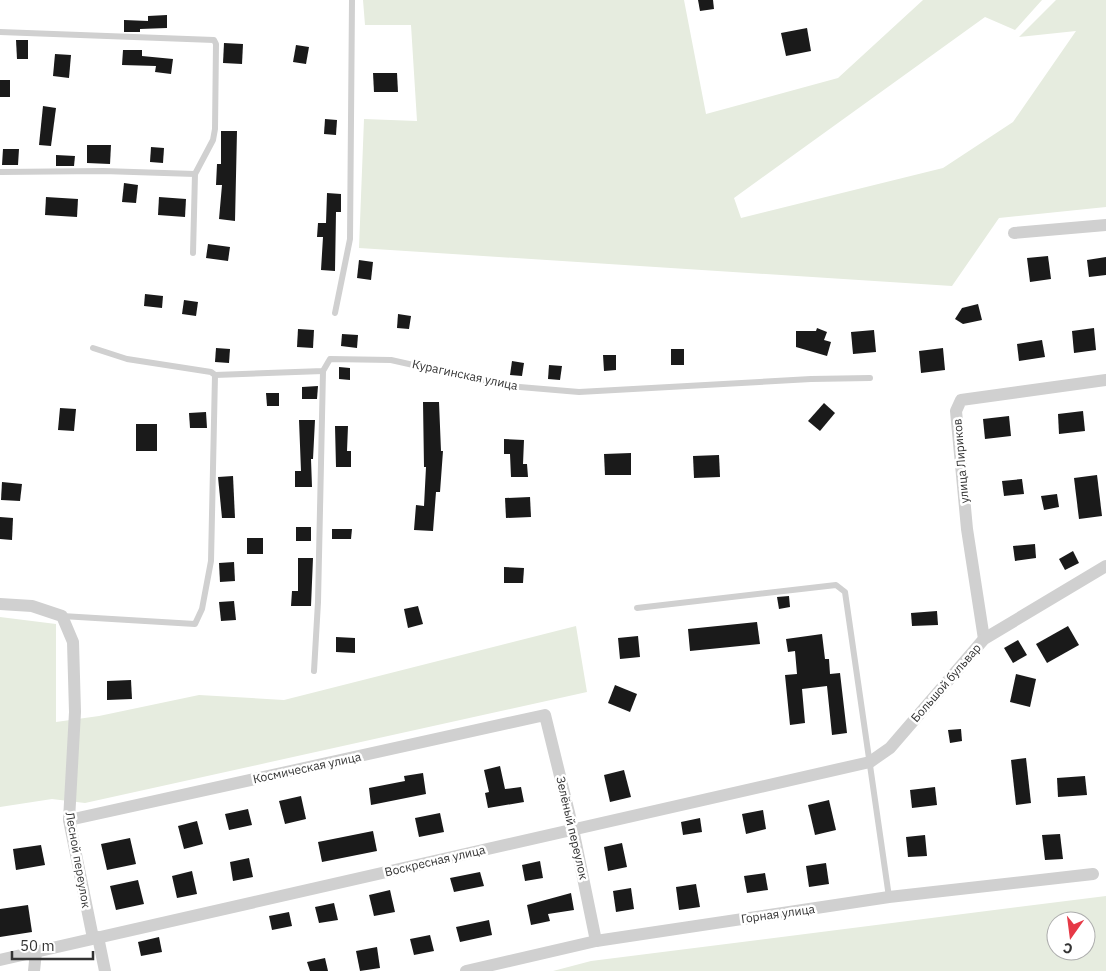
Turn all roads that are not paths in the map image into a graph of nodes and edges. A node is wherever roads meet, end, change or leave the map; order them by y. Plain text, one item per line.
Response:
1 (352, 0) edge
2 (0, 32) edge
3 (0, 172) edge
4 (195, 174) junction
5 (1106, 225) edge
6 (1014, 234) dead end
7 (193, 253) dead end
8 (335, 313) dead end
9 (93, 348) dead end
10 (323, 371) junction
11 (215, 376) junction
12 (870, 378) dead end
13 (1106, 380) edge
14 (1106, 566) edge
15 (0, 604) edge
16 (637, 608) dead end
17 (62, 616) junction
18 (984, 639) junction
19 (314, 670) dead end
20 (545, 715) joint
21 (870, 762) junction
22 (68, 820) junction
23 (573, 830) junction
24 (1093, 874) dead end
25 (889, 897) junction
26 (95, 938) junction
27 (596, 941) junction
28 (36, 952) junction
29 (0, 960) edge
30 (34, 971) edge
31 (105, 971) edge
32 (466, 971) edge

1 - 8 lane
2 - 4 lane
3 - 4 lane
4 - 7 lane
5 - 6 street
9 - 11 lane
10 - 11 lane
10 - 12 lane, Курагинская улица
10 - 19 lane
11 - 17 lane
13 - 18 street, улица Лириков
14 - 18 street, Большой бульвар
15 - 17 street
16 - 21 lane
17 - 22 street, Лесной переулок
18 - 21 street, Большой бульвар
20 - 22 street, Космическая улица
20 - 23 street, Зелёный переулок
21 - 23 street, Воскресная улица
21 - 25 lane
22 - 26 street, Лесной переулок
23 - 26 street, Воскресная улица
23 - 27 street, Зелёный переулок
24 - 25 street, Горная улица
25 - 27 street, Горная улица
26 - 28 street, Воскресная улица
26 - 31 street, Лесной переулок
27 - 32 street, Горная улица
28 - 29 street, Воскресная улица
28 - 30 street

